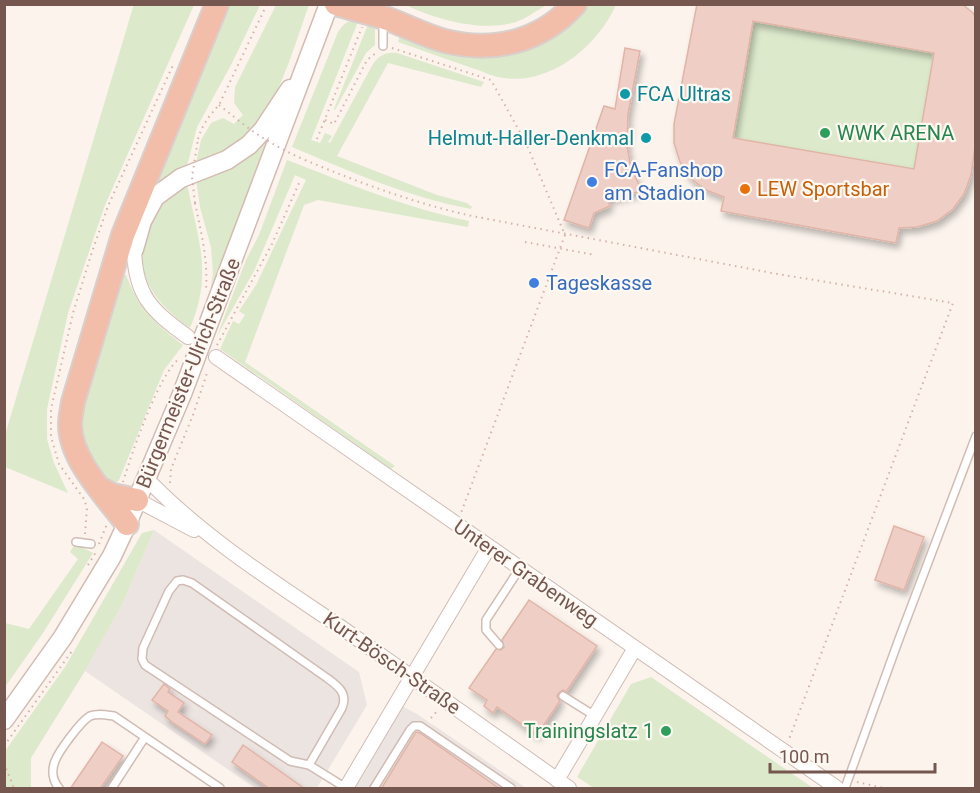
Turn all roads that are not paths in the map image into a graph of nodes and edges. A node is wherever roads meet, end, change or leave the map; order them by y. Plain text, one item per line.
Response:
1 (217, 4) edge
2 (329, 4) edge
3 (336, 4) edge
4 (554, 4) edge
5 (575, 4) edge
6 (378, 14) edge
7 (383, 46) road end
8 (308, 62) junction
9 (144, 178) junction
10 (134, 249) junction
11 (188, 337) dead end
12 (214, 355) road end
13 (975, 436) edge
14 (147, 479) junction
15 (119, 503) junction
16 (213, 540) junction
17 (76, 542) dead end
18 (91, 544) dead end
19 (489, 547) junction
20 (520, 568) junction
21 (498, 645) dead end
22 (635, 648) junction
23 (412, 677) junction
24 (563, 696) dead end
25 (595, 716) junction
26 (4, 720) edge
27 (145, 737) junction
28 (309, 765) junction
29 (557, 780) junction
30 (59, 789) edge
31 (112, 789) edge
32 (220, 789) edge
33 (346, 789) edge
34 (374, 789) edge
35 (511, 789) edge
36 (570, 789) edge
37 (837, 789) edge
38 (845, 789) edge

1 - 9 highway
2 - 8 main road, Bürgermeister-Ulrich-Straße
3 - 6 highway
4 - 6 highway
5 - 6 highway
6 - 7 lane
8 - 10 main road
8 - 14 main road, Bürgermeister-Ulrich-Straße
9 - 10 highway
9 - 15 highway
10 - 11 street
12 - 19 street, Unterer Grabenweg
13 - 38 lane
14 - 15 main road, Bürgermeister-Ulrich-Straße
14 - 16 street, Kurt-Bösch-Straße
15 - 16 street, Kurt-Bösch-Straße
15 - 26 main road, Bürgermeister-Ulrich-Straße
16 - 23 street, Kurt-Bösch-Straße
17 - 18 lane
19 - 20 street, Unterer Grabenweg
19 - 23 street
20 - 21 lane
20 - 22 street, Unterer Grabenweg
22 - 25 street
22 - 37 street, Unterer Grabenweg
23 - 29 street, Kurt-Bösch-Straße
23 - 33 street
24 - 25 lane
25 - 29 street
27 - 30 lane
27 - 31 lane
27 - 32 lane
28 - 28 lane
28 - 33 lane
29 - 36 street, Kurt-Bösch-Straße
34 - 35 lane

